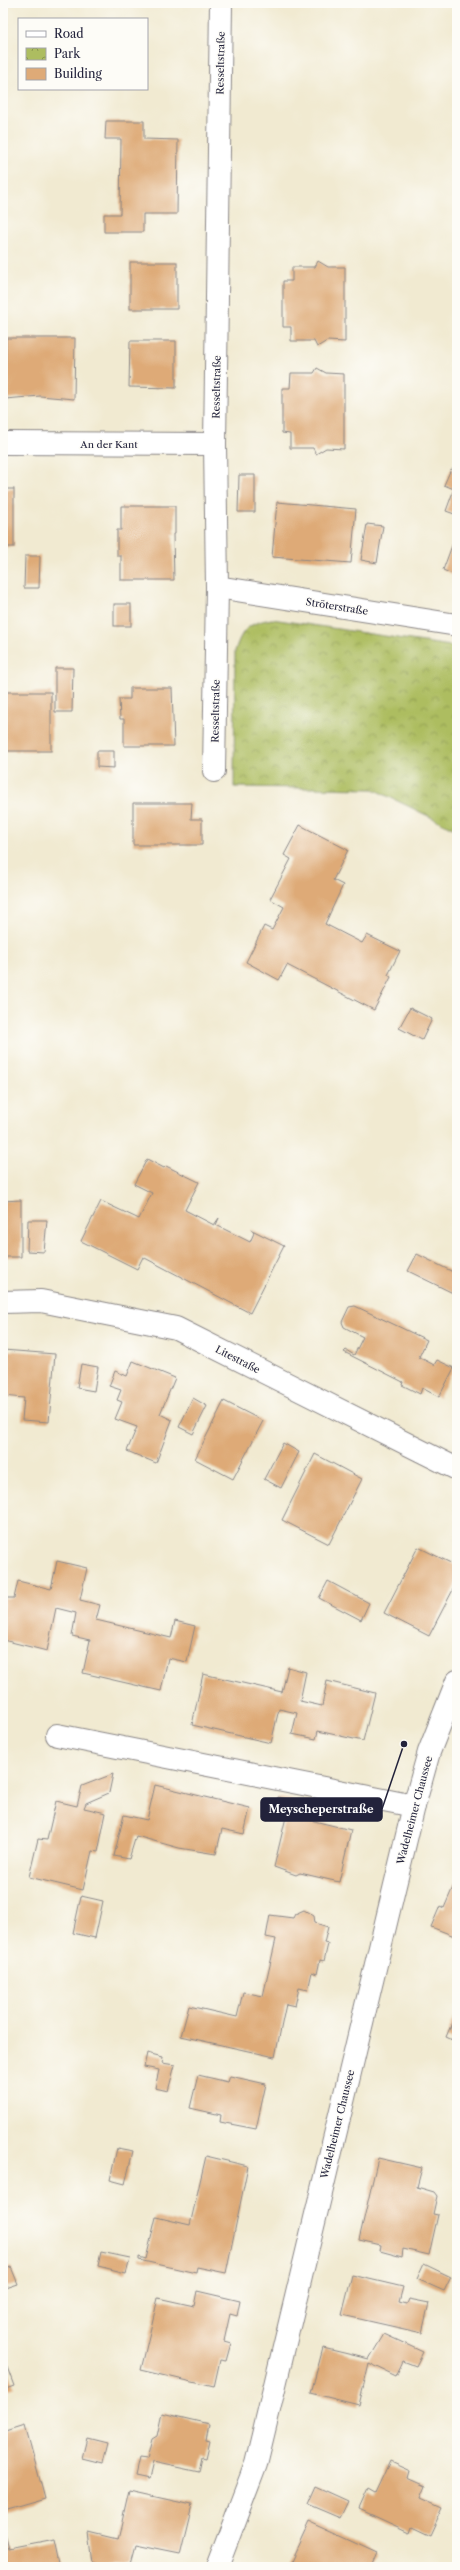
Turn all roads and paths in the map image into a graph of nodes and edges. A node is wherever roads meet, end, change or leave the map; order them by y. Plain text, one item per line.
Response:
1 (221, 3) edge
2 (3, 443) edge
3 (215, 444) junction
4 (217, 587) junction
5 (457, 625) edge
6 (214, 770) dead end
7 (3, 1302) edge
8 (457, 1469) edge
9 (457, 1681) edge
10 (57, 1735) dead end
11 (414, 1806) junction
12 (217, 2567) edge

1 - 3 street, Resseltstraße
2 - 3 street, An der Kant
3 - 4 street, Resseltstraße
4 - 5 street, Ströterstraße
4 - 6 street, Resseltstraße
7 - 8 street, Litestraße
9 - 11 street, Wadelheimer Chaussee
10 - 11 street
11 - 12 street, Wadelheimer Chaussee

